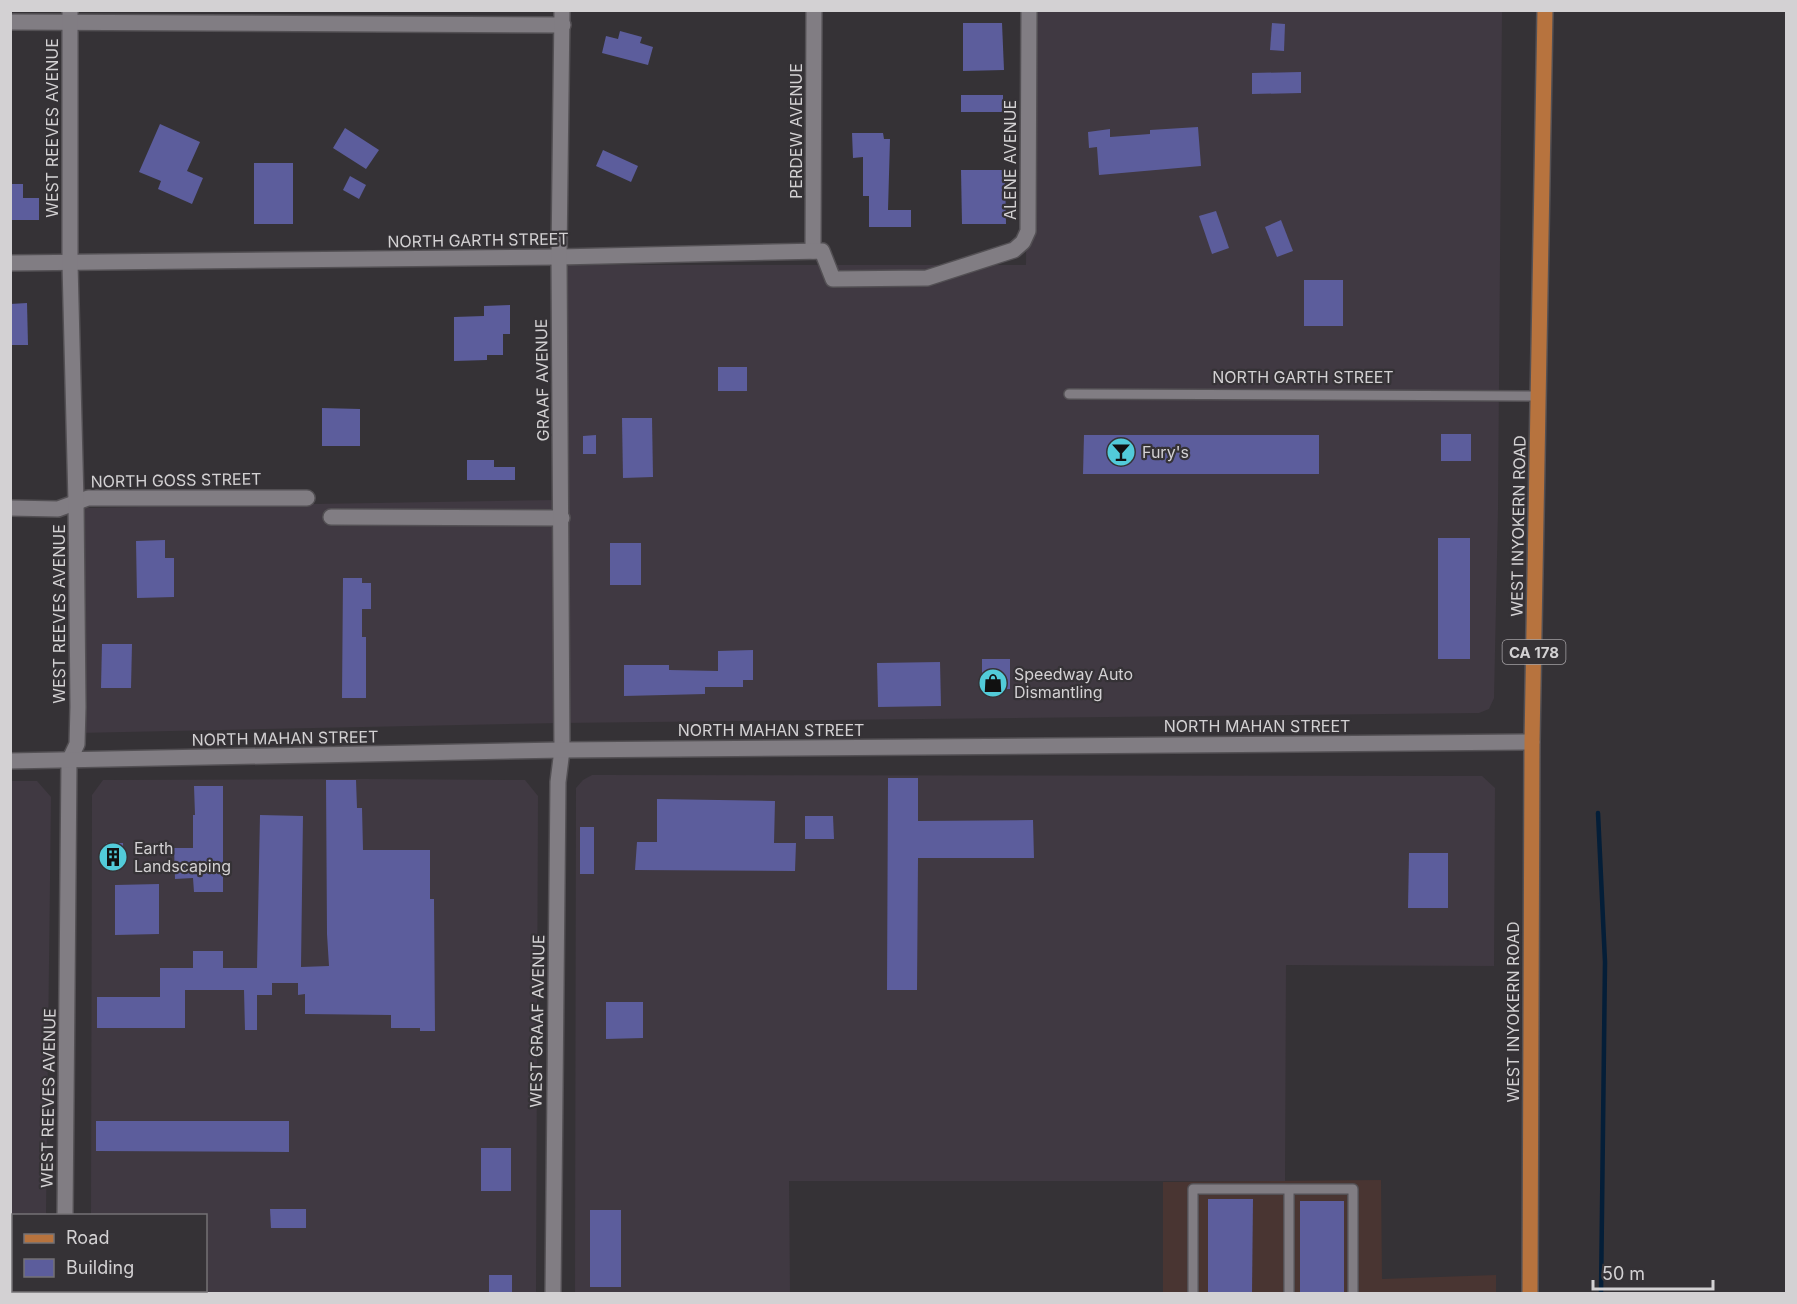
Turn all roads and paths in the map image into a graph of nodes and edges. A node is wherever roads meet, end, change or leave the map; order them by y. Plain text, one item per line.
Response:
1 (814, 10) edge
2 (1029, 10) edge
3 (1545, 10) edge
4 (70, 16) edge
5 (562, 18) edge
6 (10, 21) edge
7 (813, 251) junction
8 (559, 257) junction
9 (10, 263) edge
10 (70, 264) junction
11 (1069, 394) dead end
12 (1538, 396) junction
13 (308, 498) dead end
14 (76, 502) junction
15 (10, 508) edge
16 (331, 517) dead end
17 (562, 518) junction
18 (1532, 742) junction
19 (562, 750) junction
20 (10, 761) edge
21 (69, 761) junction
22 (1289, 1190) junction
23 (64, 1214) edge
24 (553, 1293) edge
25 (1193, 1293) edge
26 (1289, 1293) edge
27 (1353, 1293) edge
28 (1530, 1293) edge

1 - 7 street, PERDEW AVENUE
2 - 7 street, ALENE AVENUE
3 - 12 main road, WEST INYOKERN ROAD / CA 178
4 - 5 street
4 - 6 street
4 - 10 street, WEST REEVES AVENUE
5 - 8 street, GRAAF AVENUE
7 - 8 street, NORTH GARTH STREET
8 - 10 street, NORTH GARTH STREET
8 - 17 street, GRAAF AVENUE
9 - 10 street, NORTH GARTH STREET
10 - 14 street, WEST REEVES AVENUE
11 - 12 lane, NORTH GARTH STREET
12 - 18 main road, WEST INYOKERN ROAD / CA 178
13 - 14 street, NORTH GOSS STREET
14 - 15 street, NORTH GOSS STREET
14 - 21 street, WEST REEVES AVENUE
16 - 17 street
17 - 19 street, GRAAF AVENUE
18 - 19 street, NORTH MAHAN STREET
18 - 28 main road, WEST INYOKERN ROAD / CA 178
19 - 21 street, NORTH MAHAN STREET
19 - 24 street, WEST GRAAF AVENUE
20 - 21 street, NORTH MAHAN STREET
21 - 23 street, WEST REEVES AVENUE
22 - 25 lane
22 - 26 lane
22 - 27 lane

